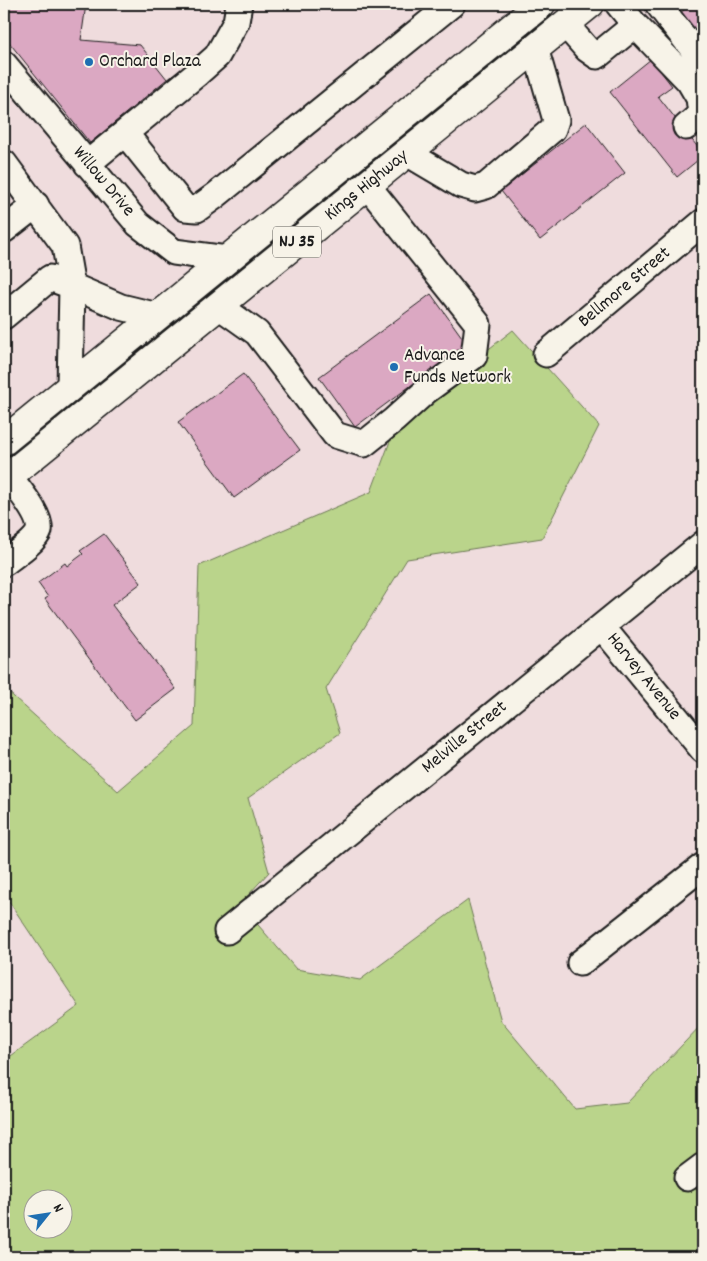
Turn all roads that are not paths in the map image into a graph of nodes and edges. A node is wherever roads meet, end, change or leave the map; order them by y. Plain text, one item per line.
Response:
1 (239, 4) edge
2 (452, 4) edge
3 (541, 4) edge
4 (590, 4) edge
5 (618, 4) edge
6 (658, 4) edge
7 (566, 24) junction
8 (634, 25) junction
9 (535, 48) junction
10 (703, 59) edge
11 (4, 64) edge
12 (686, 127) dead end
13 (125, 133) junction
14 (407, 153) junction
15 (4, 163) edge
16 (87, 164) junction
17 (368, 185) junction
18 (36, 205) junction
19 (703, 222) edge
20 (4, 230) edge
21 (227, 259) junction
22 (72, 286) junction
23 (219, 306) junction
24 (4, 316) edge
25 (158, 316) junction
26 (546, 354) dead end
27 (70, 387) junction
28 (4, 441) edge
29 (6, 478) edge
30 (703, 544) edge
31 (4, 564) edge
32 (602, 627) junction
33 (703, 750) edge
34 (703, 866) edge
35 (227, 931) dead end
36 (580, 963) dead end

1 - 13 street
2 - 13 street
3 - 21 main road, Kings Highway / NJ 35
4 - 7 main road, Kings Highway / NJ 35
5 - 8 street
6 - 10 street
7 - 8 street
7 - 9 main road, Kings Highway / NJ 35
8 - 12 street
9 - 14 main road, Kings Highway / NJ 35
9 - 14 street
11 - 16 street, Willow Drive
13 - 16 street
14 - 17 main road, Kings Highway / NJ 35
15 - 18 street
16 - 21 street, Willow Drive
17 - 23 main road, Kings Highway / NJ 35
17 - 23 street
18 - 20 street
18 - 22 street
19 - 26 street, Bellmore Street
21 - 25 main road, Kings Highway / NJ 35
22 - 24 street
22 - 25 street
22 - 27 street
23 - 29 main road, Kings Highway / NJ 35
25 - 27 main road, Kings Highway / NJ 35
27 - 28 main road, Kings Highway / NJ 35
29 - 31 street
30 - 32 street, Melville Street
32 - 33 street, Harvey Avenue
32 - 35 street, Melville Street
34 - 36 street

